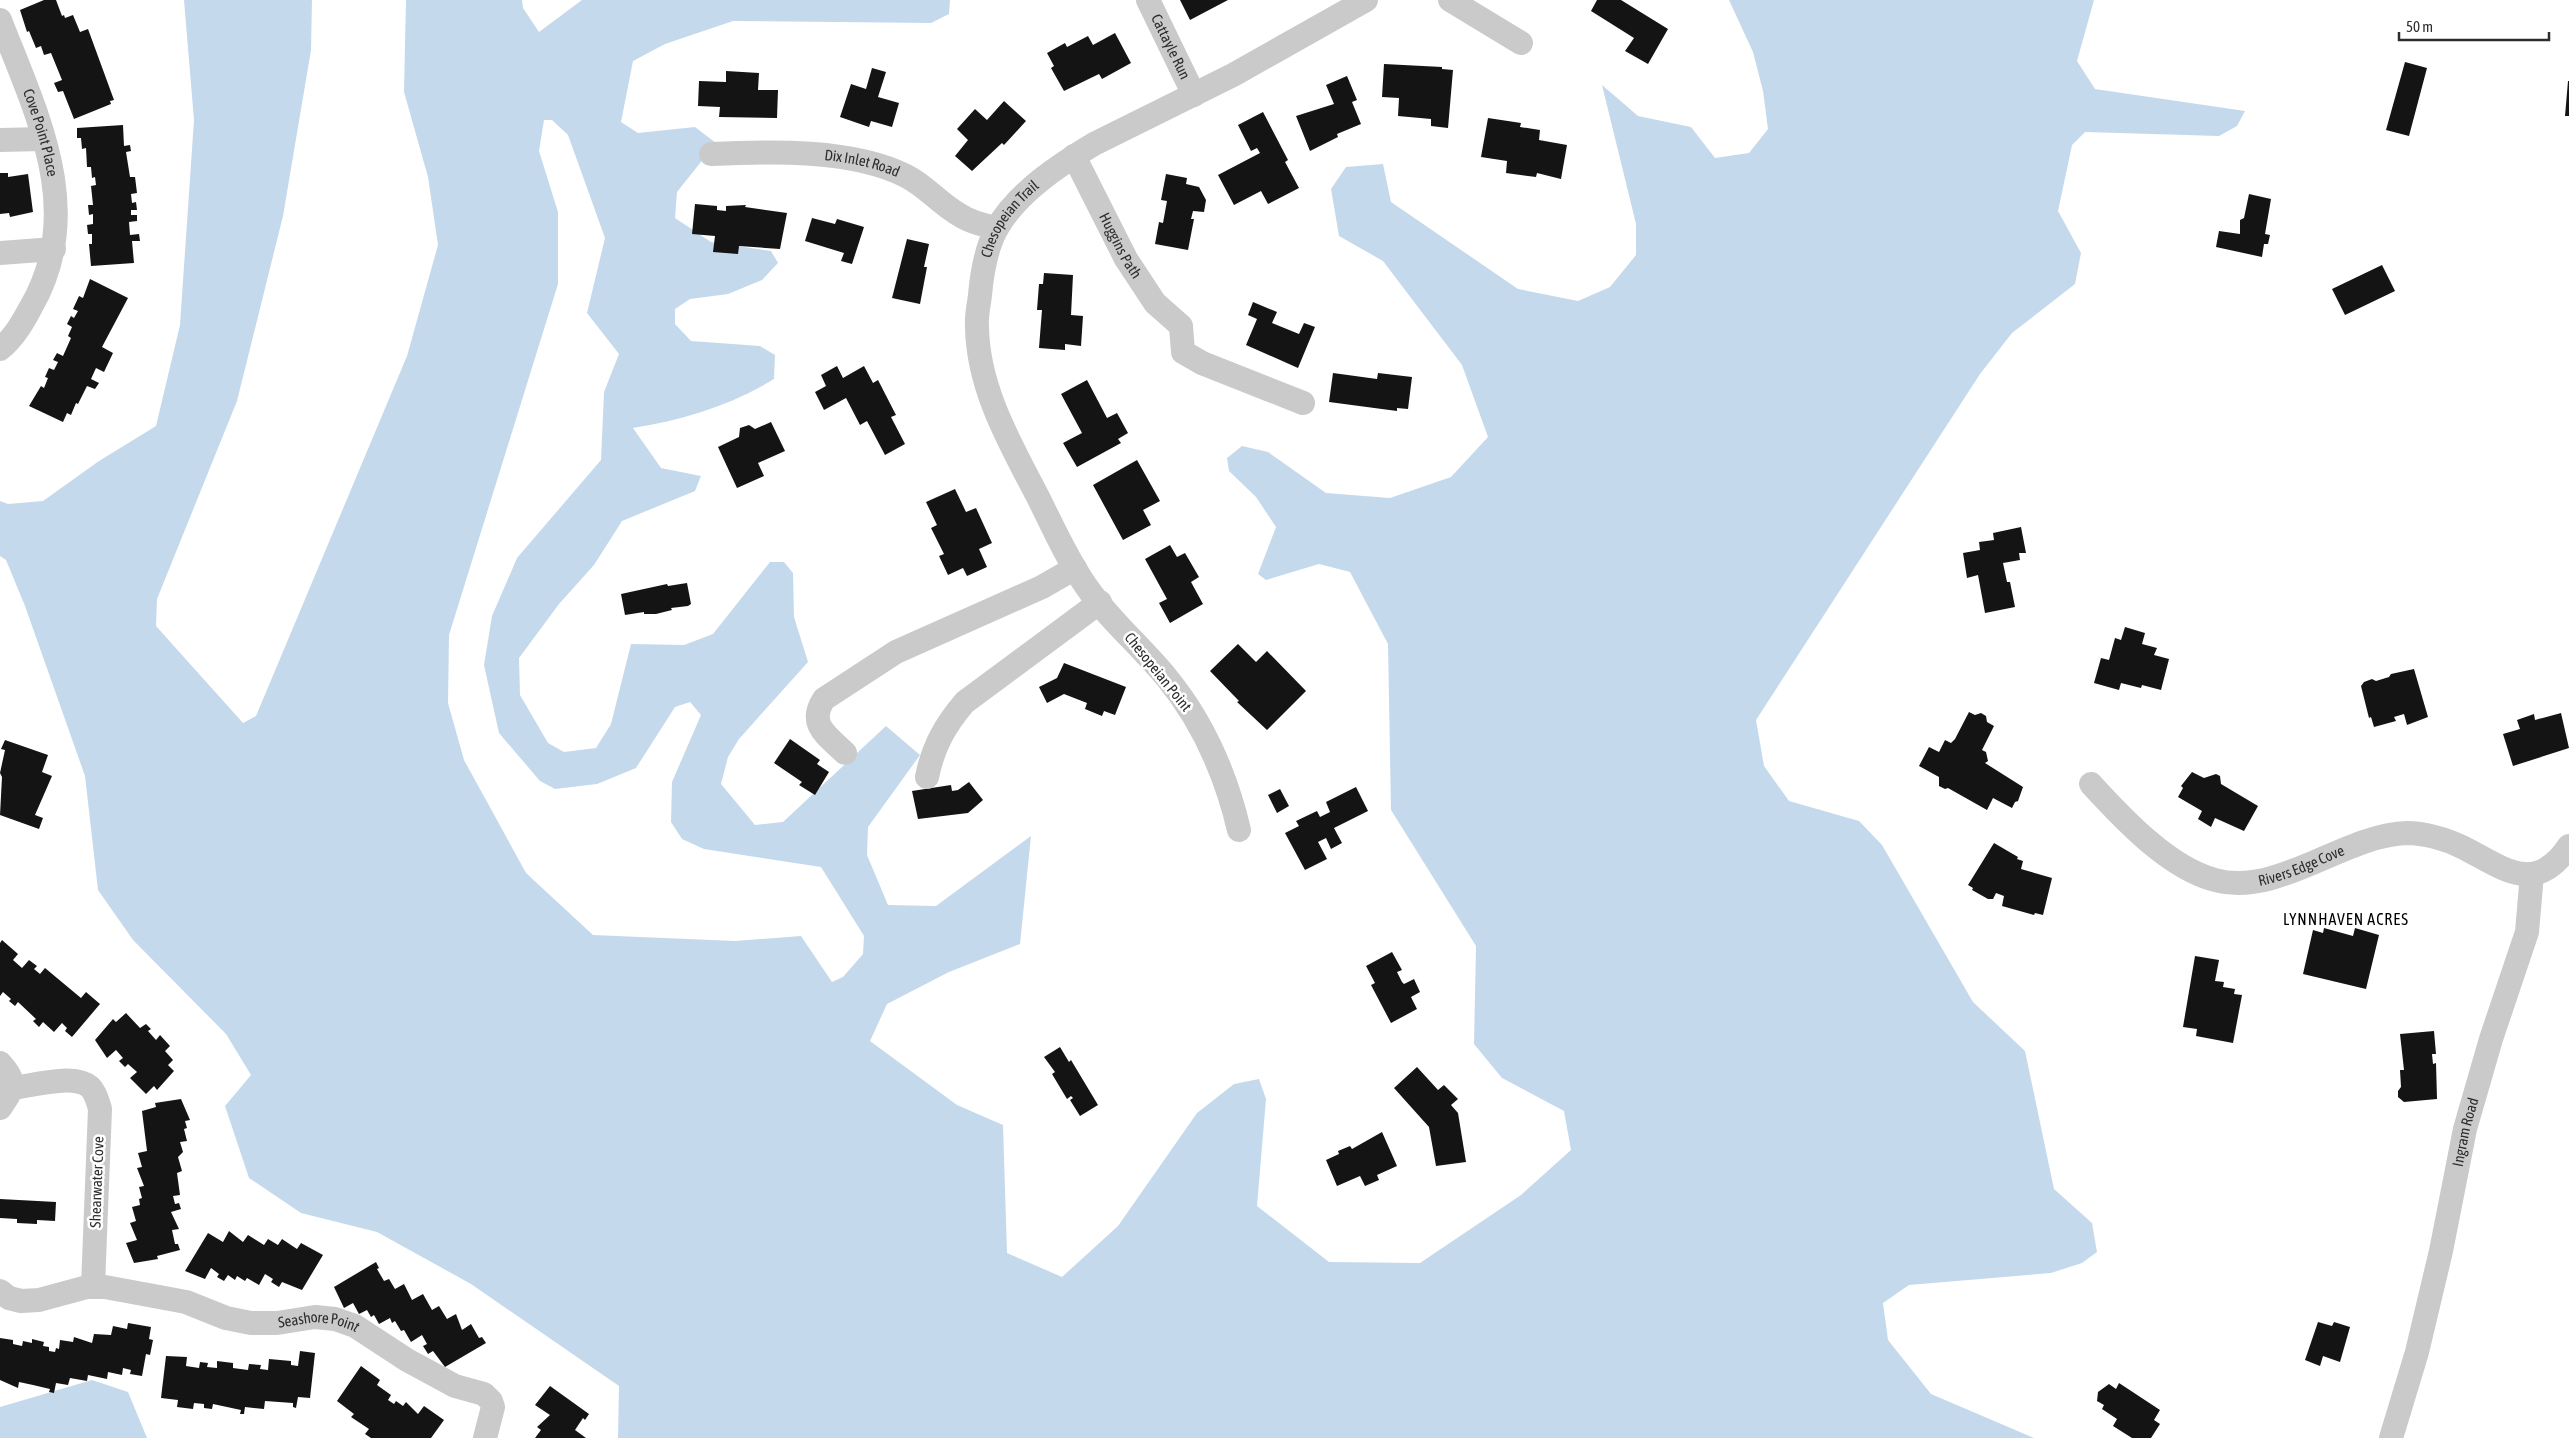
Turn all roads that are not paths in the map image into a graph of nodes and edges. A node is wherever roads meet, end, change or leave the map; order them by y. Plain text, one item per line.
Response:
1 (1148, 0) edge
2 (1366, 0) edge
3 (1450, 0) edge
4 (0, 20) edge
5 (1521, 43) dead end
6 (1194, 95) junction
7 (43, 138) junction
8 (0, 140) edge
9 (711, 154) dead end
10 (1074, 156) junction
11 (997, 228) junction
12 (54, 249) junction
13 (0, 253) edge
14 (0, 349) edge
15 (1303, 403) dead end
16 (1075, 568) junction
17 (1100, 602) junction
18 (845, 753) dead end
19 (927, 777) dead end
20 (2091, 784) dead end
21 (1239, 830) dead end
22 (2569, 846) edge
23 (2532, 874) junction
24 (0, 1063) edge
25 (12, 1088) junction
26 (0, 1108) edge
27 (93, 1286) junction
28 (0, 1291) edge
29 (486, 1438) edge
30 (2391, 1438) edge

1 - 6 street, Cattayle Run
2 - 6 street, Chesopeian Trail
3 - 5 street
4 - 7 street, Cove Point Place
6 - 10 street, Chesopeian Trail
7 - 8 street
7 - 12 street, Cove Point Place
9 - 11 street, Dix Inlet Road
10 - 11 street, Chesopeian Trail
10 - 15 street, Huggins Path
11 - 16 street, Chesopeian Trail
12 - 13 street
12 - 14 street, Cove Point Place
16 - 17 street, Chesopeian Trail
16 - 18 street
17 - 19 street
17 - 21 street, Chesopeian Point
20 - 23 street, Rivers Edge Cove
22 - 23 street
23 - 30 street, Ingram Road
24 - 25 street
25 - 26 street
25 - 27 street, Shearwater Cove
27 - 28 street
27 - 29 street, Seashore Point

